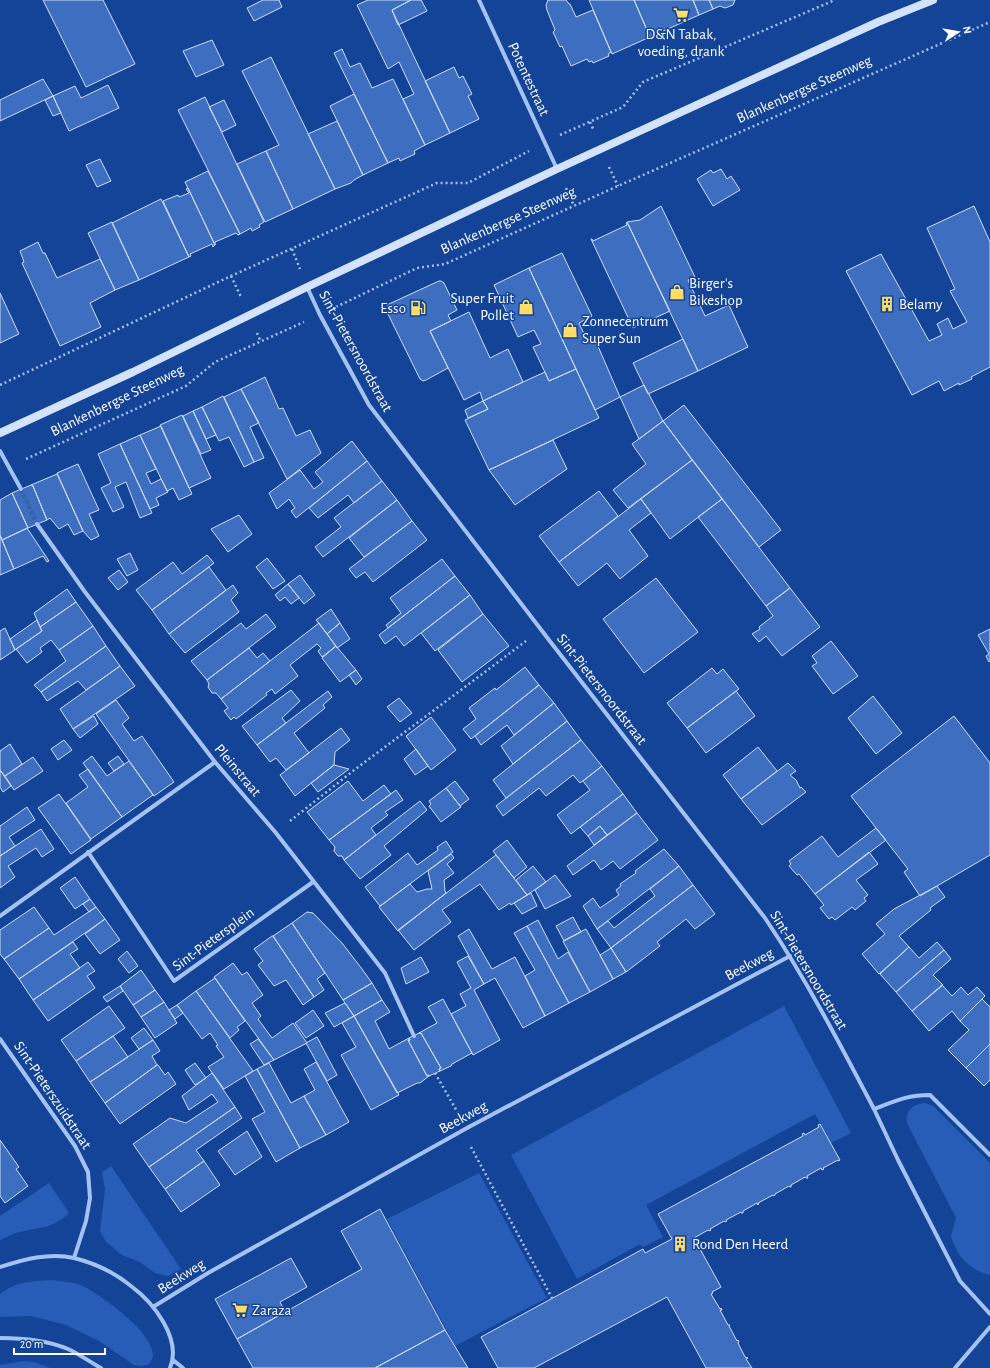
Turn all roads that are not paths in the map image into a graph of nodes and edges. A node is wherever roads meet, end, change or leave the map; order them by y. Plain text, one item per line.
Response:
1 (479, 0) edge
2 (932, 0) edge
3 (557, 169) junction
4 (307, 286) junction
5 (0, 433) edge
6 (0, 451) edge
7 (21, 489) tunnel mouth
8 (37, 524) tunnel mouth
9 (215, 762) junction
10 (88, 852) junction
11 (313, 882) junction
12 (0, 916) edge
13 (790, 956) junction
14 (414, 1036) dead end
15 (0, 1039) edge
16 (874, 1109) junction
17 (990, 1154) edge
18 (74, 1258) junction
19 (0, 1268) edge
20 (153, 1307) junction
21 (990, 1314) edge
22 (990, 1327) edge
23 (0, 1338) edge
24 (173, 1360) junction
25 (101, 1368) edge
26 (170, 1368) edge
27 (183, 1368) edge
28 (955, 1368) edge

1 - 3 street, Potentestraat
2 - 3 main road, Blankenbergse Steenweg
3 - 4 main road, Blankenbergse Steenweg
4 - 5 main road, Blankenbergse Steenweg
4 - 13 street, Sint-Pietersnoordstraat
6 - 7 street
8 - 9 street, Pleinstraat
9 - 10 street
9 - 11 street, Pleinstraat
10 - 11 street, Sint-Pietersplein
10 - 12 street
11 - 14 street, Pleinstraat
13 - 16 street, Sint-Pietersnoordstraat
13 - 20 street, Beekweg
15 - 18 street, Sint-Pieterszuidstraat
16 - 17 street
16 - 21 street, Sint-Pietersnoordstraat
18 - 19 street
18 - 20 street
20 - 24 street
22 - 28 street
23 - 25 street
24 - 26 street
24 - 27 street

